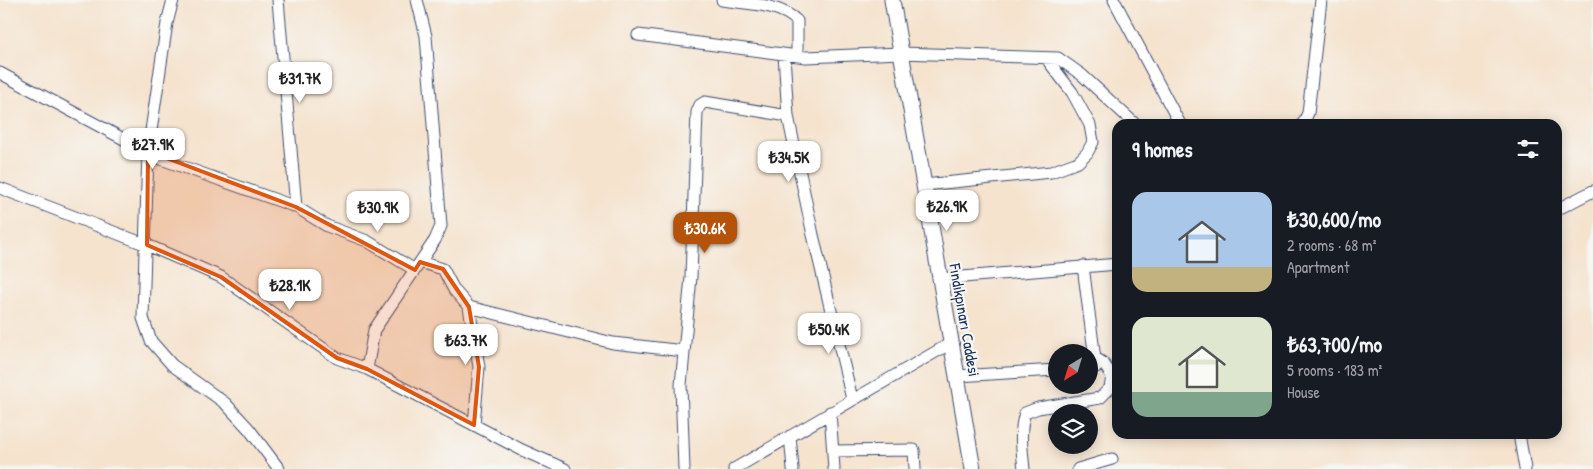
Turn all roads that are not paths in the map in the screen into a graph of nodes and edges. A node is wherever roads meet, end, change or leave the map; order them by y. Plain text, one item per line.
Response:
1 (174, 0) edge
2 (278, 0) edge
3 (417, 0) edge
4 (722, 0) edge
5 (892, 0) edge
6 (1114, 0) edge
7 (1321, 0) edge
8 (638, 35) dead end
9 (901, 54) junction
10 (784, 55) junction
11 (797, 56) junction
12 (1046, 58) junction
13 (0, 73) edge
14 (788, 116) junction
15 (1130, 119) edge
16 (1177, 119) edge
17 (1305, 119) edge
18 (148, 151) junction
19 (924, 185) junction
20 (0, 188) edge
21 (1593, 191) edge
22 (296, 207) junction
23 (1562, 207) edge
24 (147, 245) junction
25 (1112, 264) edge
26 (418, 266) junction
27 (1084, 266) junction
28 (939, 279) junction
29 (469, 307) junction
30 (951, 342) junction
31 (1090, 344) edge
32 (684, 351) junction
33 (1098, 363) edge
34 (368, 369) junction
35 (1048, 370) edge
36 (957, 376) junction
37 (852, 399) junction
38 (830, 412) junction
39 (474, 425) junction
40 (790, 436) junction
41 (1520, 439) edge
42 (833, 451) junction
43 (1112, 460) dead end
44 (278, 469) edge
45 (565, 469) edge
46 (684, 469) edge
47 (734, 469) edge
48 (793, 469) edge
49 (834, 469) edge
50 (916, 469) edge
51 (973, 469) edge
52 (1024, 469) edge
53 (1078, 469) edge
54 (1525, 469) edge

1 - 18 street
2 - 22 street
3 - 26 street
4 - 11 street
5 - 9 main road, Fındıkpınarı Caddesi
6 - 16 street
7 - 17 street
8 - 10 street
9 - 11 street
9 - 12 street
9 - 19 main road, Fındıkpınarı Caddesi
10 - 11 street
10 - 14 street
12 - 15 street
12 - 19 street
13 - 18 street
14 - 32 street
14 - 37 street
18 - 22 street
18 - 24 street
19 - 28 main road, Fındıkpınarı Caddesi
20 - 24 street
21 - 23 street
22 - 26 street
24 - 34 street
24 - 44 street
25 - 27 street
26 - 29 street
26 - 34 street
27 - 28 street
27 - 31 street
28 - 30 main road, Fındıkpınarı Caddesi
29 - 32 street
29 - 39 street
30 - 36 main road, Fındıkpınarı Caddesi
30 - 37 street
32 - 46 street
33 - 52 street
34 - 39 street
35 - 36 street
36 - 51 main road, Fındıkpınarı Caddesi
37 - 38 street
38 - 40 street
38 - 42 street
39 - 45 street
40 - 47 street
40 - 48 street
41 - 54 street
42 - 49 street
42 - 50 street
43 - 53 street

